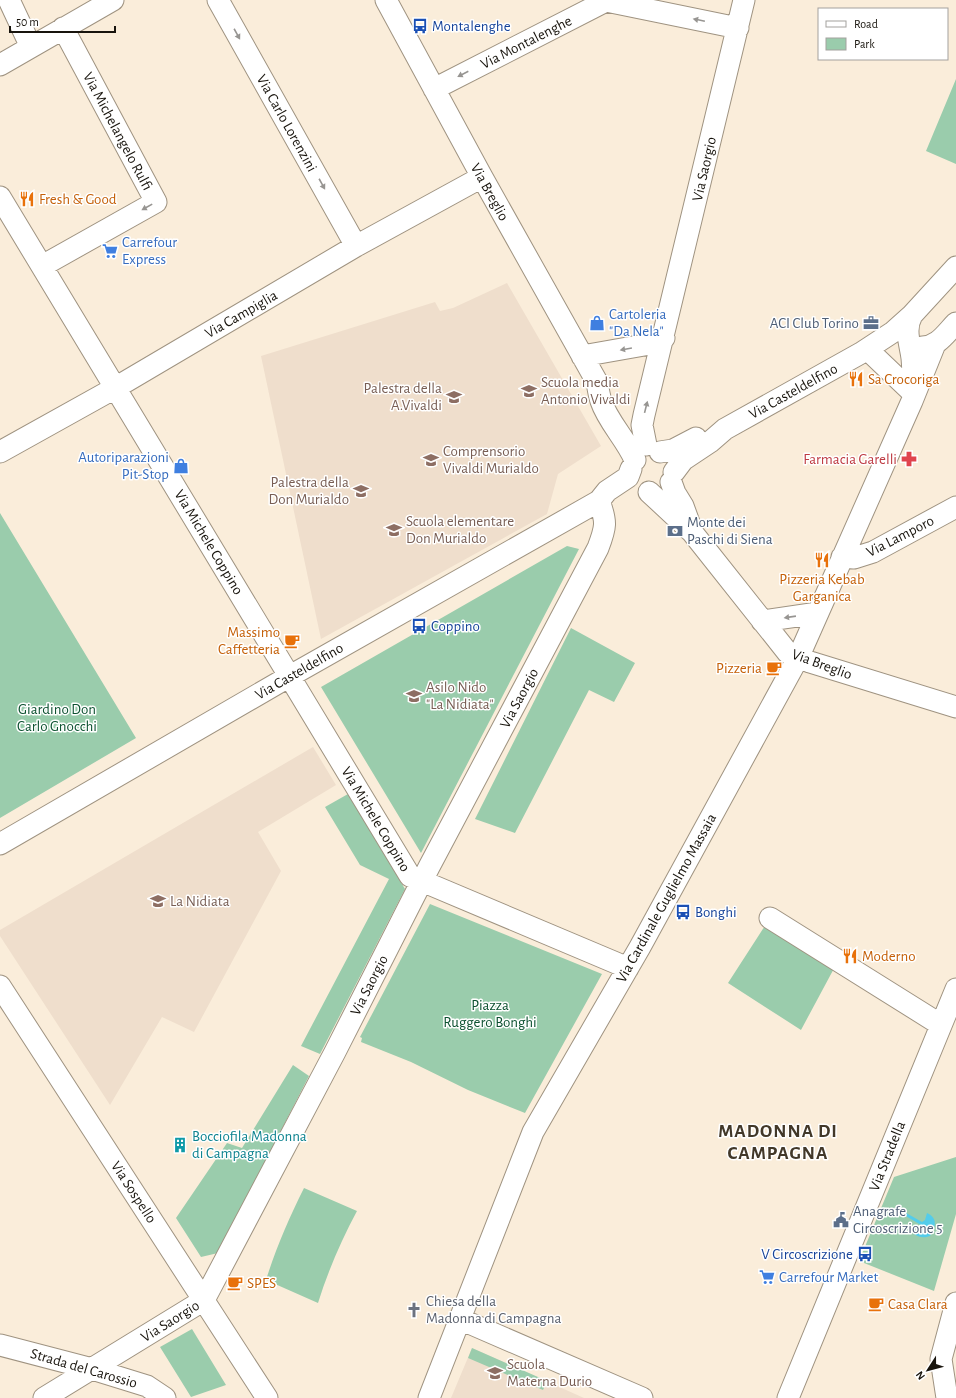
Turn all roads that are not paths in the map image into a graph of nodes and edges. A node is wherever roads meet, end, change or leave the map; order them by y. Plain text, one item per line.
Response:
1 (10, 0) edge
2 (112, 0) edge
3 (218, 0) edge
4 (386, 0) edge
5 (606, 0) edge
6 (744, 0) edge
7 (63, 28) junction
8 (738, 28) junction
9 (31, 47) junction
10 (0, 65) edge
11 (434, 89) junction
12 (482, 177) junction
13 (0, 197) edge
14 (356, 246) junction
15 (42, 266) junction
16 (956, 267) edge
17 (912, 315) junction
18 (956, 323) edge
19 (664, 338) junction
20 (923, 343) junction
21 (865, 352) junction
22 (582, 356) junction
23 (115, 388) junction
24 (912, 397) junction
25 (725, 429) junction
26 (0, 452) edge
27 (645, 455) junction
28 (672, 477) junction
29 (644, 490) junction
30 (598, 501) junction
31 (956, 507) edge
32 (692, 532) junction
33 (842, 557) junction
34 (818, 613) junction
35 (762, 621) junction
36 (798, 658) junction
37 (290, 676) junction
38 (956, 707) edge
39 (0, 844) edge
40 (422, 881) junction
41 (770, 918) dead end
42 (628, 968) junction
43 (0, 986) edge
44 (956, 989) edge
45 (941, 1025) junction
46 (204, 1300) junction
47 (956, 1304) edge
48 (460, 1319) junction
49 (0, 1345) edge
50 (92, 1369) junction
51 (950, 1389) edge
52 (612, 1392) edge
53 (44, 1398) edge
54 (165, 1398) edge
55 (267, 1398) edge
56 (429, 1398) edge
57 (642, 1398) edge
58 (788, 1398) edge

1 - 9 street
2 - 7 street
3 -> 14 street, Via Carlo Lorenzini
4 - 11 street, Via Breglio
8 -> 5 street, Via Montalenghe
5 -> 11 street, Via Montalenghe
6 - 8 street, Via Saorgio
7 - 9 street
7 -> 15 street, Via Michelangelo Rulfi
8 - 19 street, Via Saorgio
9 - 10 street
11 - 12 street, Via Breglio
12 - 14 street, Via Campiglia
12 - 22 street, Via Breglio
13 - 15 street, Via Michele Coppino
14 - 23 street, Via Campiglia
15 - 23 street, Via Michele Coppino
16 - 17 street, Via Casteldelfino
17 - 20 street
17 - 21 street, Via Casteldelfino
18 - 20 street
19 -> 22 street
27 -> 19 street, Via Saorgio
20 - 21 street, Via Casteldelfino
20 - 24 street, Via Cardinale Guglielmo Massaia
21 - 24 street
21 - 25 street, Via Casteldelfino
22 - 27 street, Via Breglio
23 - 26 street, Via Campiglia
23 - 37 street, Via Michele Coppino
24 - 33 street, Via Cardinale Guglielmo Massaia
25 - 27 street, Via Casteldelfino
25 - 28 street, Via Casteldelfino
27 - 28 street
27 - 29 street
27 - 30 street, Via Casteldelfino
28 - 29 street
28 - 32 street, Via Breglio
29 - 30 street, Via Casteldelfino
29 - 32 street, Via Breglio
30 - 37 street, Via Casteldelfino
30 - 40 street, Via Saorgio
31 - 33 street, Via Lamporo
32 - 35 street, Via Breglio
33 - 34 street, Via Cardinale Guglielmo Massaia
34 -> 35 street
34 - 36 street, Via Cardinale Guglielmo Massaia
35 - 36 street, Via Breglio
36 - 38 street, Via Breglio
36 - 42 street, Via Cardinale Guglielmo Massaia
37 - 39 street, Via Casteldelfino
37 - 40 street, Via Michele Coppino
40 - 42 street
40 - 46 street, Via Saorgio
41 - 45 street
42 - 48 street, Via Cardinale Guglielmo Massaia
43 - 46 street, Via Sospello
44 - 45 street, Via Stradella
45 - 58 street, Via Stradella
46 - 50 street, Via Saorgio
46 - 55 street, Via Sospello
47 - 51 street
48 - 52 street
48 - 56 street, Via Cardinale Guglielmo Massaia
49 - 50 street, Strada del Carossio
50 - 53 street, Via Saorgio
50 - 54 street, Strada del Carossio
52 - 57 street

